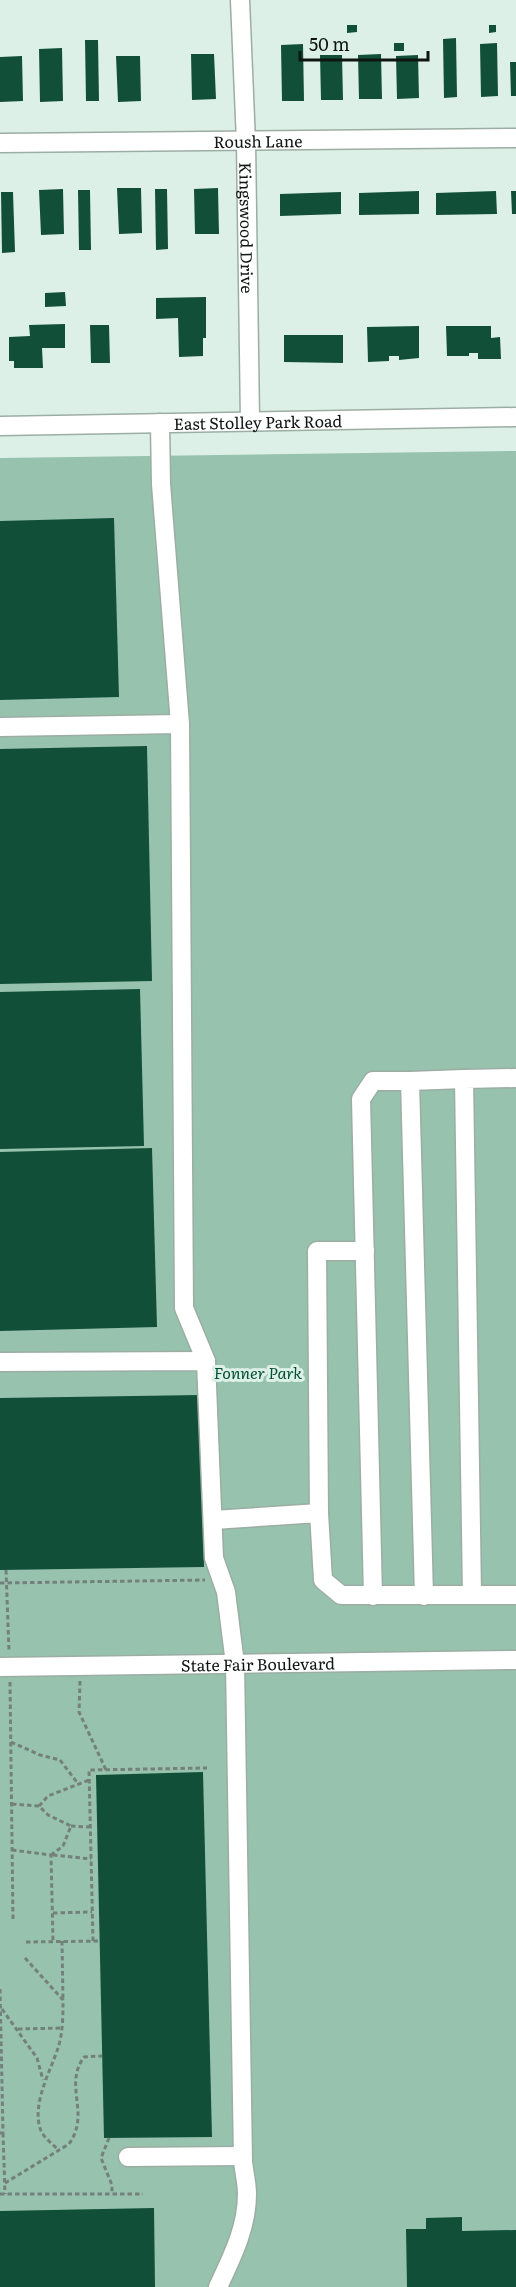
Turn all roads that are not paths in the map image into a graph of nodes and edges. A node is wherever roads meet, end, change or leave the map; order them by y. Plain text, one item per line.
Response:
1 (240, 0) edge
2 (516, 138) edge
3 (246, 142) junction
4 (0, 143) edge
5 (516, 417) edge
6 (250, 421) junction
7 (160, 423) junction
8 (0, 426) edge
9 (180, 724) junction
10 (0, 727) edge
11 (516, 1078) edge
12 (464, 1079) junction
13 (410, 1081) junction
14 (365, 1251) junction
15 (206, 1361) junction
16 (0, 1362) edge
17 (319, 1513) junction
18 (213, 1520) junction
19 (472, 1595) junction
20 (516, 1595) edge
21 (373, 1596) junction
22 (424, 1596) junction
23 (516, 1660) edge
24 (235, 1664) junction
25 (5, 1667) edge
26 (242, 2156) junction
27 (128, 2157) dead end
28 (218, 2287) edge

1 - 3 street, Kingswood Drive
2 - 3 street, Roush Lane
3 - 4 street, Roush Lane
3 - 6 street, Kingswood Drive
5 - 6 street, East Stolley Park Road
6 - 7 street, East Stolley Park Road
7 - 8 street, East Stolley Park Road
7 - 9 street
9 - 10 street
9 - 15 street
11 - 12 street
12 - 13 street
12 - 19 street
13 - 14 street
13 - 22 street
14 - 17 street
14 - 21 street
15 - 16 street
15 - 18 street
17 - 18 street
17 - 21 street
18 - 24 street
19 - 20 street
19 - 22 street
21 - 22 street
23 - 24 street, State Fair Boulevard
24 - 25 street, State Fair Boulevard
24 - 26 street
26 - 27 street
26 - 28 street

